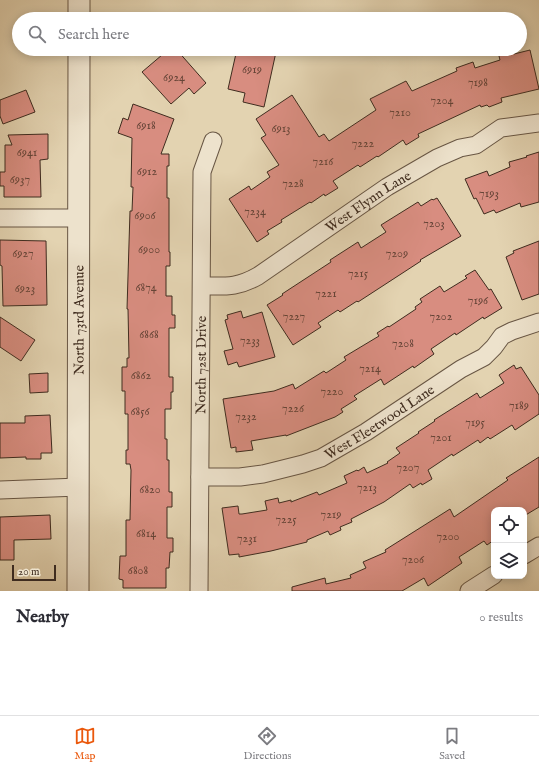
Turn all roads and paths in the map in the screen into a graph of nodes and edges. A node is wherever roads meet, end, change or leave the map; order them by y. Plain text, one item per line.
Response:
1 (79, 0) edge
2 (79, 12) edge
3 (79, 56) edge
4 (539, 123) edge
5 (214, 141) dead end
6 (0, 218) edge
7 (79, 218) junction
8 (202, 286) junction
9 (539, 322) edge
10 (200, 477) junction
11 (79, 487) junction
12 (0, 490) edge
13 (539, 546) edge
14 (527, 553) edge
15 (491, 577) edge
16 (78, 591) edge
17 (199, 591) edge
18 (469, 591) edge

1 - 2 street
3 - 7 street, North 73rd Avenue
4 - 8 street, West Flynn Lane
5 - 8 street, North 72st Drive
6 - 7 street
7 - 11 street, North 73rd Avenue
8 - 10 street, North 72st Drive
9 - 10 street, West Fleetwood Lane
10 - 17 street, North 72st Drive
11 - 12 street
11 - 16 street, North 73rd Avenue
13 - 14 street
15 - 18 street

